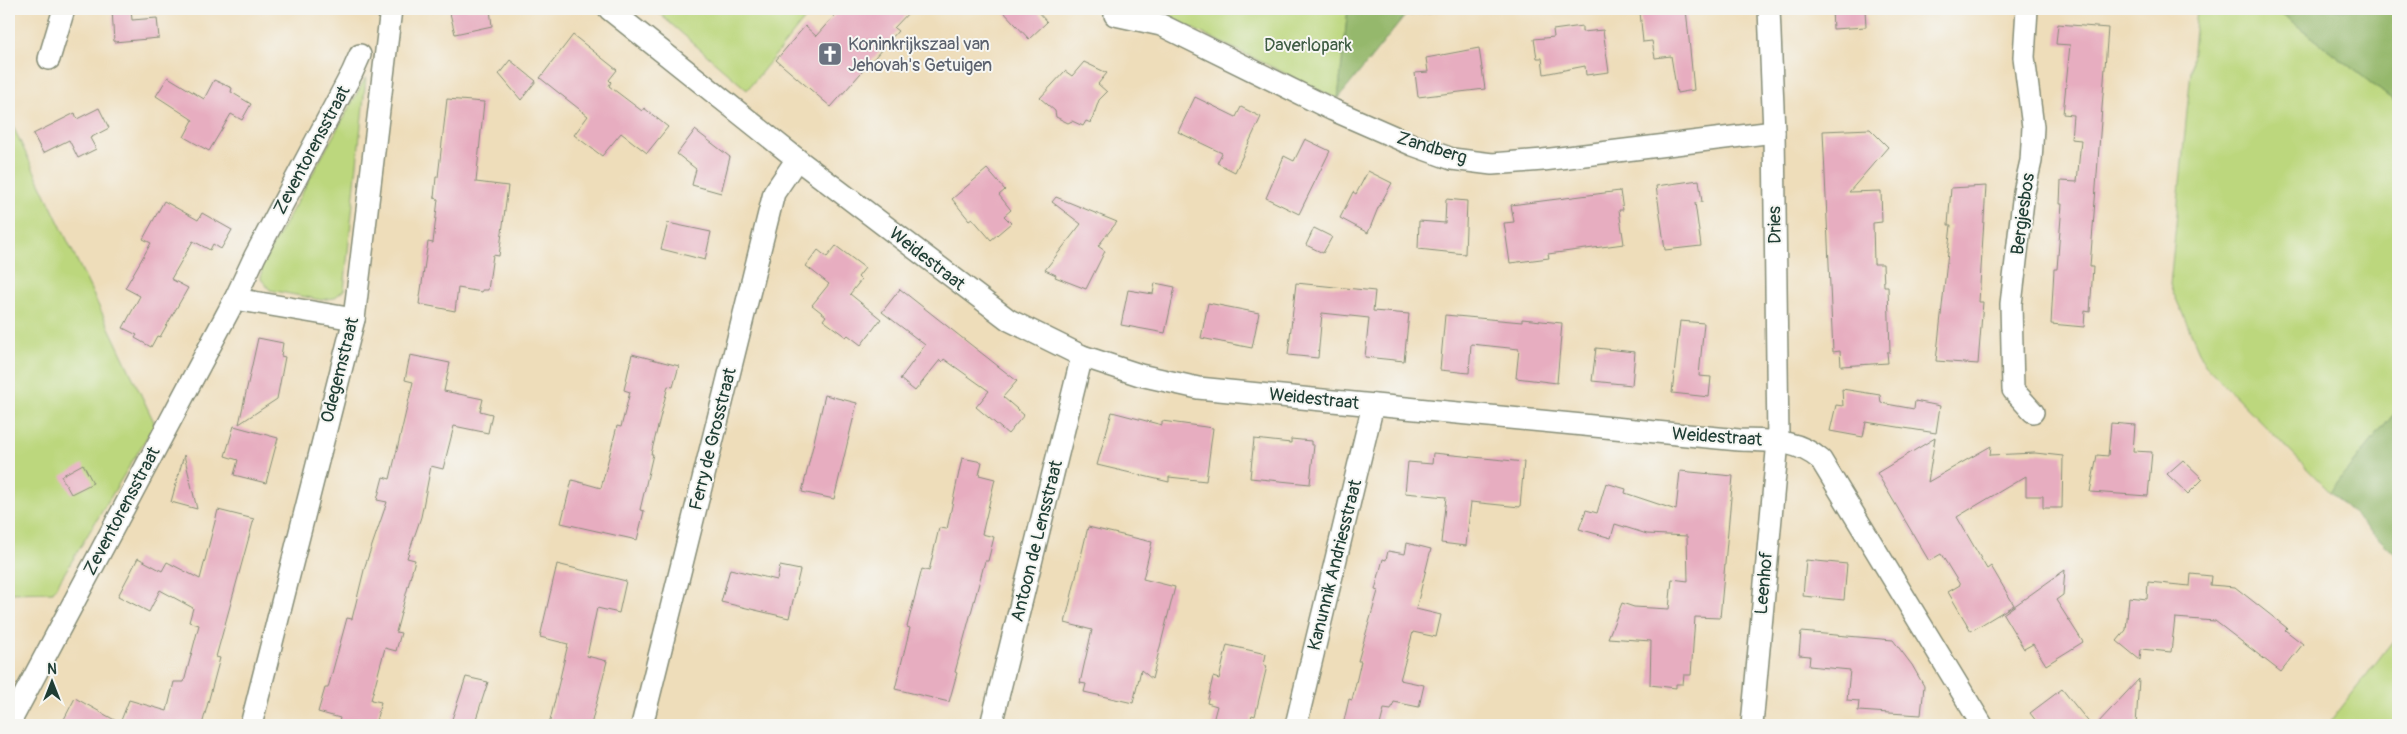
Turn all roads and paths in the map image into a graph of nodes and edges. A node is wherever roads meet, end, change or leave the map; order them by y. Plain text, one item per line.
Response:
1 (64, 9) edge
2 (391, 9) edge
3 (609, 9) edge
4 (1769, 9) edge
5 (2027, 9) edge
6 (1115, 15) dead end
7 (360, 55) dead end
8 (48, 59) dead end
9 (1774, 132) junction
10 (796, 159) junction
11 (235, 299) junction
12 (354, 319) junction
13 (1082, 356) junction
14 (1374, 405) junction
15 (2033, 412) dead end
16 (1778, 441) junction
17 (9, 724) edge
18 (252, 725) edge
19 (642, 725) edge
20 (991, 725) edge
21 (1296, 725) edge
22 (1752, 725) edge
23 (1982, 725) edge

1 - 8 street
2 - 12 street, Odegemstraat
3 - 10 street, Weidestraat
4 - 9 street, Dries
5 - 15 street, Bergjesbos
6 - 9 street, Zandberg
7 - 11 street, Zeventorensstraat
9 - 16 street, Dries
10 - 13 street, Weidestraat
10 - 19 street, Ferry de Grosstraat
11 - 12 street
11 - 17 street, Zeventorensstraat
12 - 18 street, Odegemstraat
13 - 14 street, Weidestraat
13 - 20 street, Antoon de Lensstraat
14 - 16 street, Weidestraat
14 - 21 street, Kanunnik Andriesstraat
16 - 22 street, Leenhof
16 - 23 street, Weidestraat

